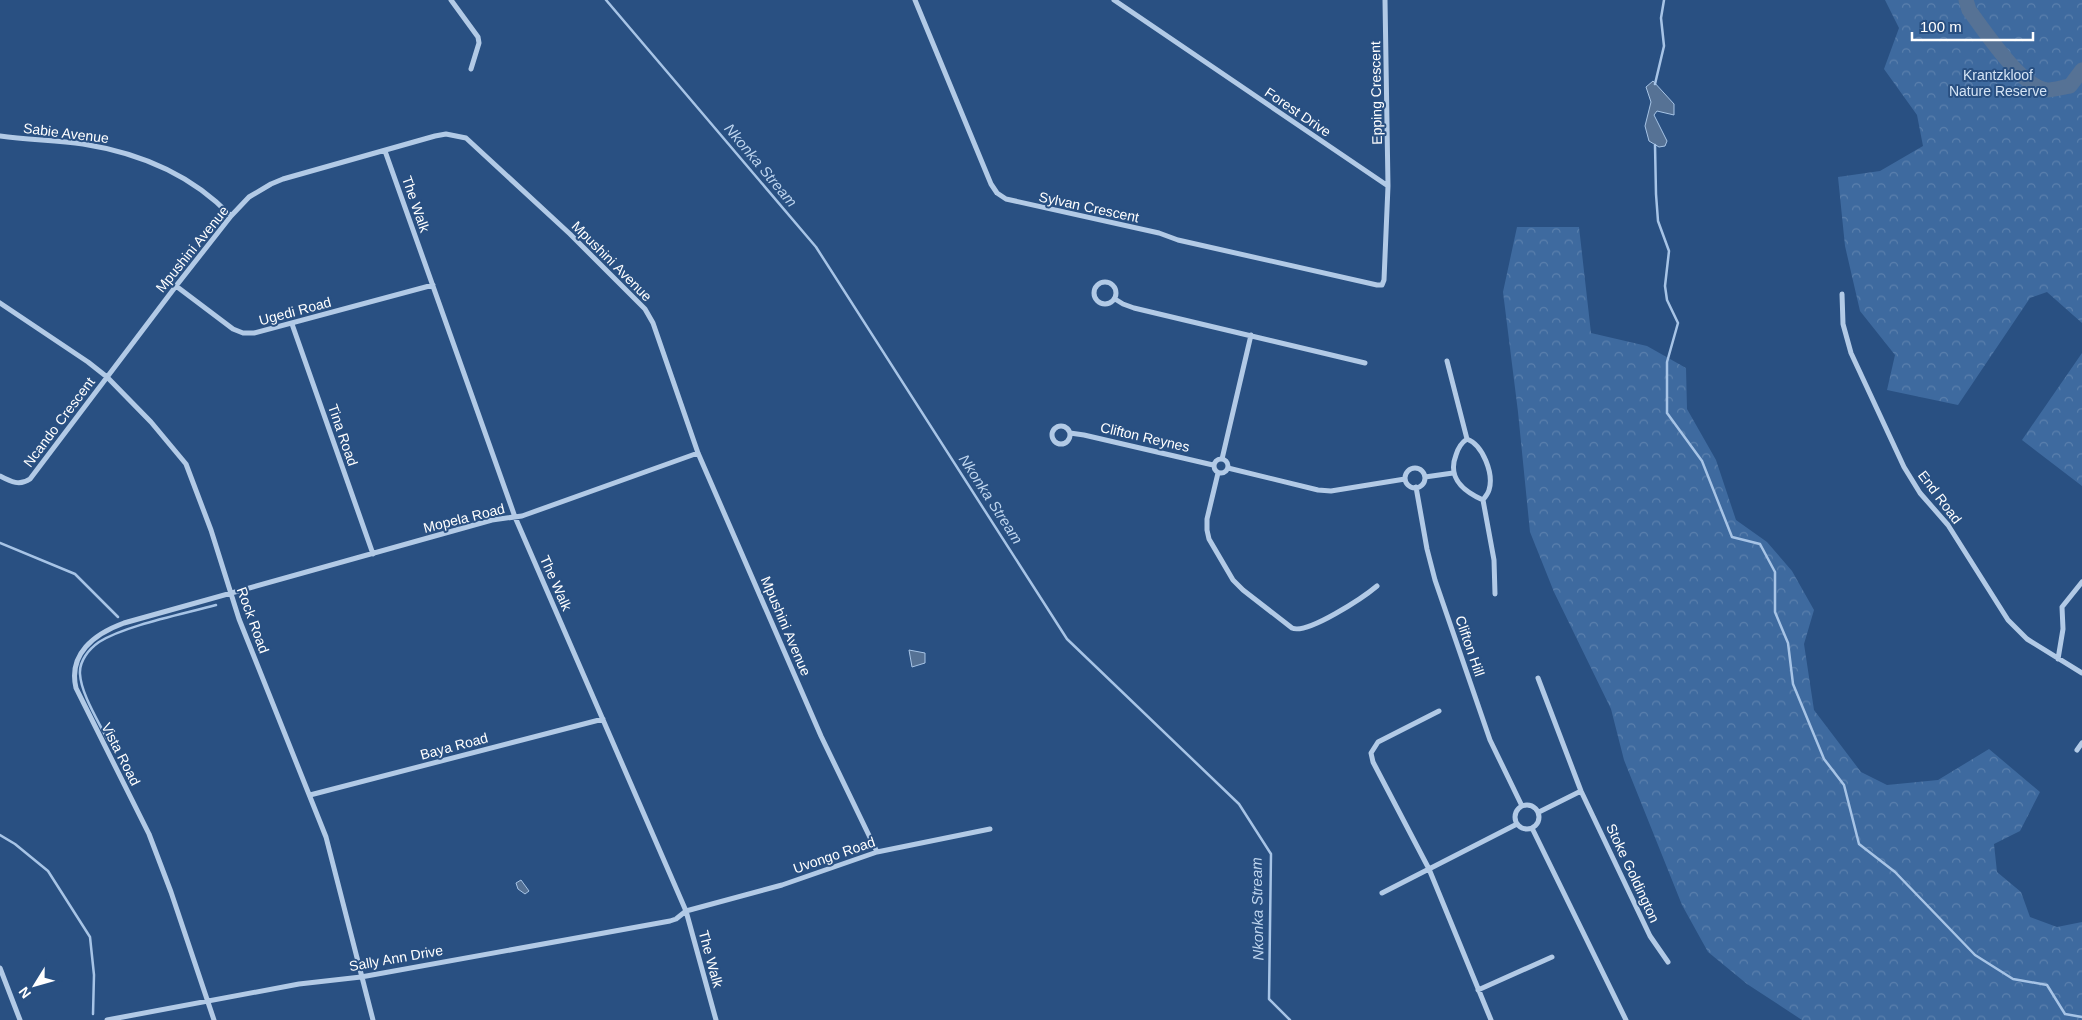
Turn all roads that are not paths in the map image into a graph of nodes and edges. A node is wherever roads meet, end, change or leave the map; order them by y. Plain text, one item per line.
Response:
1 (451, 0) edge
2 (915, 0) edge
3 (1114, 0) edge
4 (1385, 0) edge
5 (471, 69) dead end
6 (0, 136) edge
7 (385, 150) junction
8 (1388, 186) junction
9 (231, 216) junction
10 (432, 285) junction
11 (176, 286) junction
12 (1842, 294) dead end
13 (1115, 298) junction
14 (0, 302) edge
15 (292, 324) junction
16 (1251, 335) junction
17 (1447, 361) dead end
18 (1365, 363) dead end
19 (107, 377) junction
20 (1070, 433) dead end
21 (1467, 439) junction
22 (698, 453) junction
23 (1222, 459) junction
24 (1213, 465) junction
25 (1228, 468) junction
26 (1218, 473) junction
27 (1453, 473) junction
28 (0, 476) edge
29 (1425, 477) junction
30 (1405, 479) junction
31 (1416, 487) junction
32 (1483, 500) junction
33 (515, 517) junction
34 (373, 554) junction
35 (2082, 582) edge
36 (1377, 586) dead end
37 (231, 593) junction
38 (1494, 594) dead end
39 (2058, 659) junction
40 (2082, 673) edge
41 (1538, 678) dead end
42 (1439, 711) dead end
43 (604, 719) junction
44 (2082, 744) edge
45 (2077, 750) dead end
46 (1581, 791) junction
47 (310, 795) junction
48 (1522, 806) junction
49 (1539, 812) junction
50 (1517, 824) junction
51 (1532, 828) junction
52 (990, 829) dead end
53 (877, 852) junction
54 (1429, 869) junction
55 (1382, 893) dead end
56 (686, 911) junction
57 (1552, 957) dead end
58 (1668, 962) dead end
59 (0, 968) edge
60 (361, 977) junction
61 (1478, 990) junction
62 (208, 1000) junction
63 (20, 1020) edge
64 (107, 1020) edge
65 (214, 1020) edge
66 (373, 1020) edge
67 (716, 1020) edge
68 (1491, 1020) edge
69 (1626, 1020) edge

1 - 5 street
2 - 8 street, Sylvan Crescent
3 - 8 street, Forest Drive
4 - 8 street, Epping Crescent
6 - 9 street, Sabie Avenue
7 - 9 street, Mpushini Avenue
7 - 10 street, The Walk
7 - 22 street, Mpushini Avenue
9 - 11 street, Mpushini Avenue
10 - 15 street, Ugedi Road
10 - 33 street, The Walk
11 - 15 street, Ugedi Road
11 - 19 street, Mpushini Avenue
12 - 39 street, End Road
13 - 13 street
13 - 16 street
14 - 19 street, Rock Road
15 - 34 street, Tina Road
16 - 18 street
16 - 23 street
17 - 21 street
19 - 28 street, Ncando Crescent
19 - 37 street, Rock Road
20 - 24 street, Clifton Reynes
21 - 27 street
21 - 32 street
22 - 33 street, Mopela Road
22 - 53 street, Mpushini Avenue
23 - 24 street
23 - 25 street
24 - 26 street
25 - 26 street
25 - 30 street
26 - 36 street
27 - 29 street
27 - 32 street
29 - 30 street
29 - 31 street
30 - 31 street
31 - 48 street, Clifton Hill
32 - 38 street
33 - 34 street, Mopela Road
33 - 43 street, The Walk
34 - 37 street, Mopela Road
35 - 39 street
37 - 47 street, Rock Road
37 - 62 street, Vista Road
39 - 40 street, End Road
41 - 46 street, Stoke Goldington
42 - 54 street
43 - 47 street, Baya Road
43 - 56 street, The Walk
44 - 45 street
46 - 49 street
46 - 58 street, Stoke Goldington
47 - 60 street, Rock Road
48 - 49 street
48 - 50 street
49 - 51 street
50 - 51 street
50 - 54 street
51 - 69 street
52 - 53 street, Uvongo Road
53 - 56 street, Uvongo Road
54 - 55 street
54 - 61 street
56 - 60 street, Sally Ann Drive
56 - 67 street, The Walk
57 - 61 street
59 - 63 street
60 - 62 street, Sally Ann Drive
60 - 66 street, Rock Road
61 - 68 street
62 - 64 street, Sally Ann Drive
62 - 65 street, Vista Road

